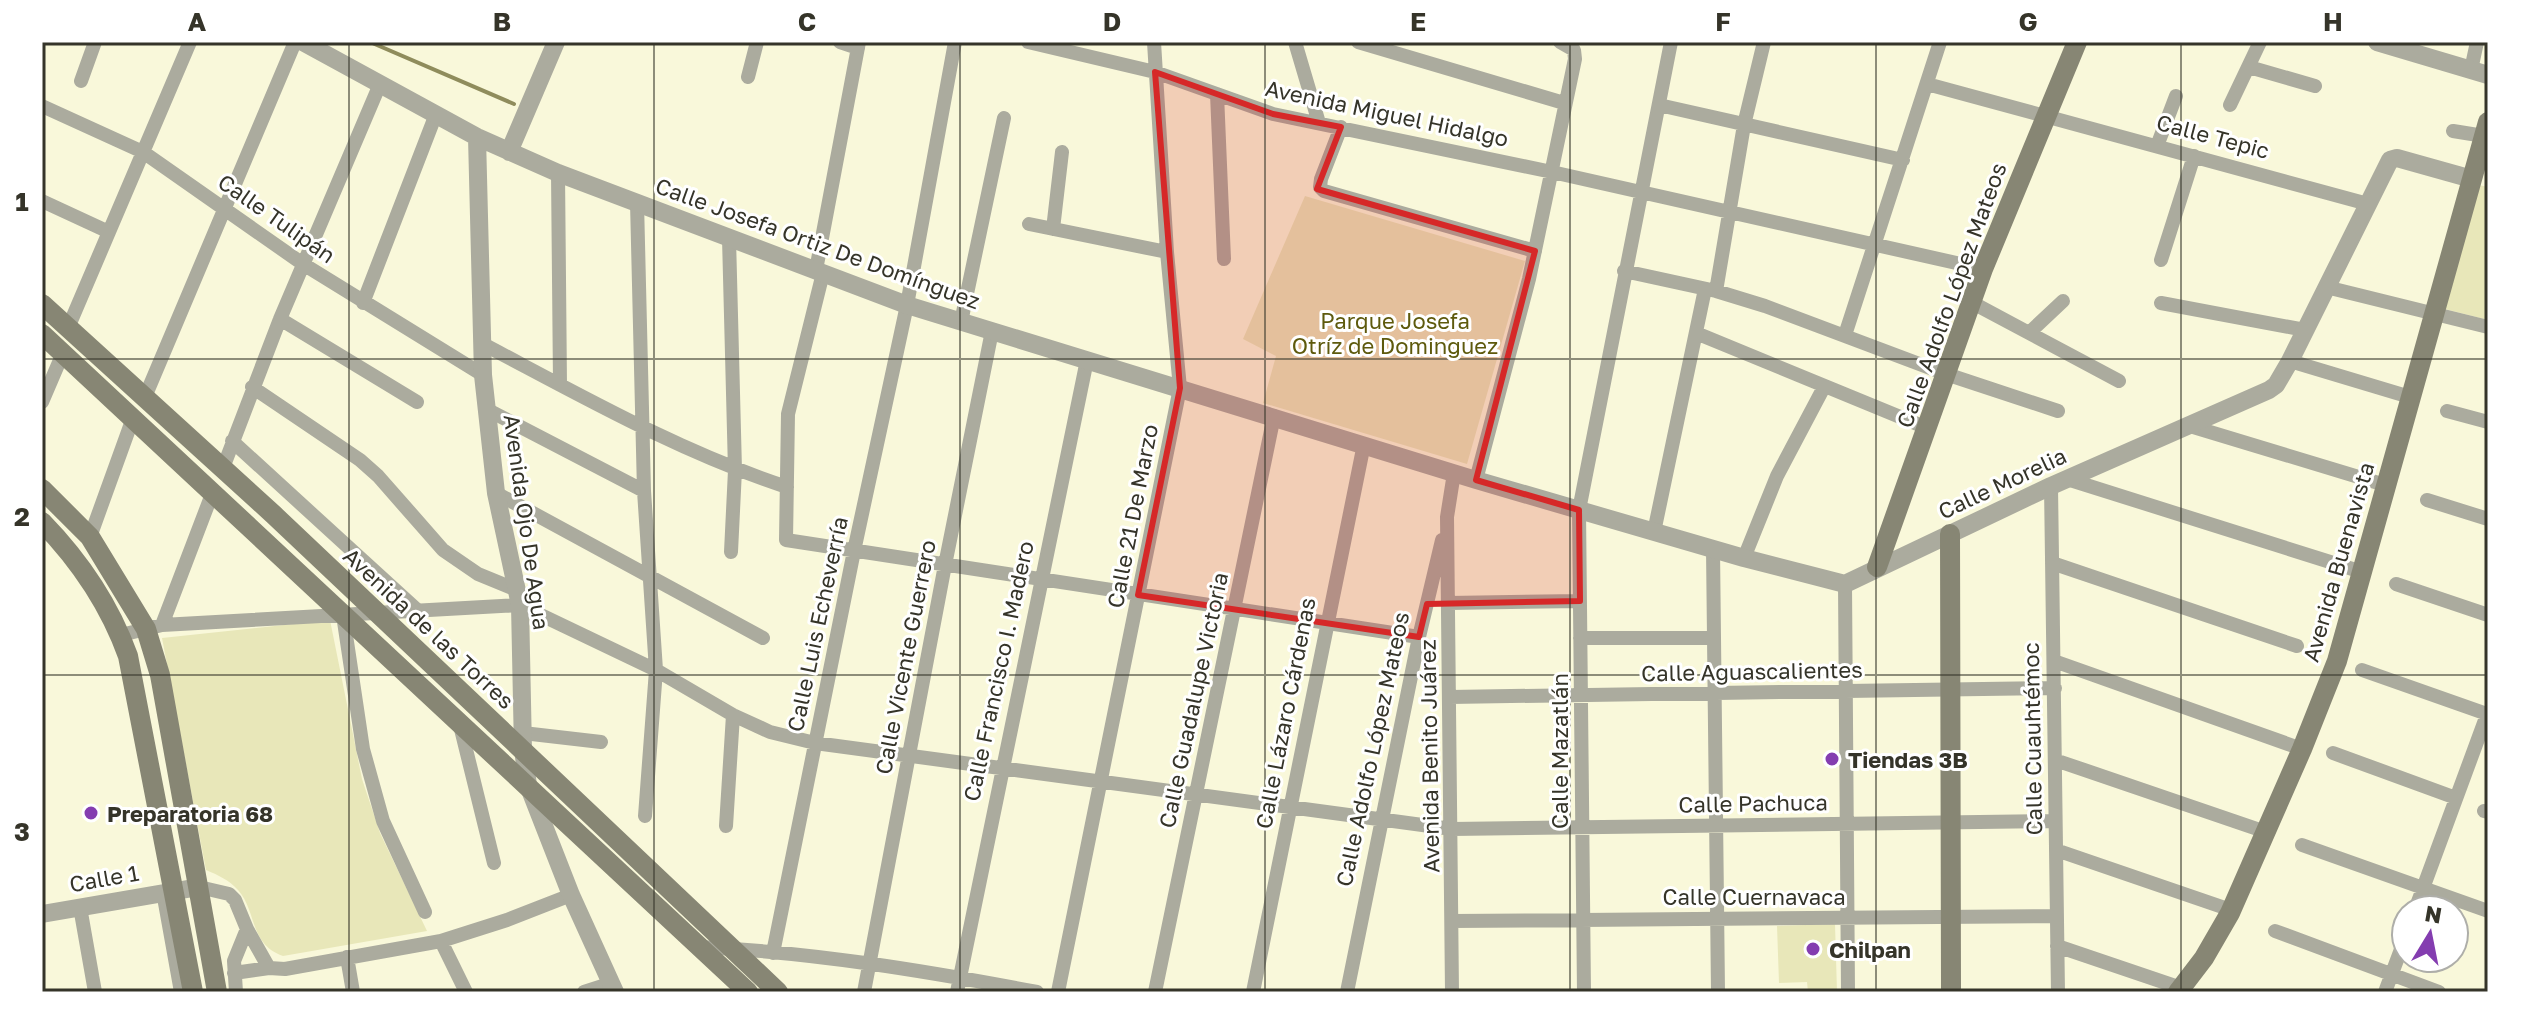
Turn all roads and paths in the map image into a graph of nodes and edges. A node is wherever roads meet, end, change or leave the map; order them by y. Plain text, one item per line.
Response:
1 (95, 42) edge
2 (190, 42) edge
3 (295, 42) edge
4 (303, 42) edge
5 (556, 42) edge
6 (757, 42) edge
7 (840, 42) edge
8 (955, 42) edge
9 (1028, 42) edge
10 (1154, 42) edge
11 (1295, 42) edge
12 (1358, 42) edge
13 (1560, 42) edge
14 (1671, 42) edge
15 (1764, 42) edge
16 (1940, 42) edge
17 (2077, 42) edge
18 (2260, 42) edge
19 (2377, 42) edge
20 (2477, 42) edge
21 (858, 45) edge
22 (2249, 67) junction
23 (1155, 72) junction
24 (2479, 73) edge
25 (748, 77) dead end
26 (81, 81) dead end
27 (380, 84) junction
28 (1927, 84) junction
29 (2315, 86) dead end
30 (1217, 94) junction
31 (2176, 96) dead end
32 (1564, 103) junction
33 (1659, 105) junction
34 (2230, 105) dead end
35 (42, 106) edge
36 (436, 114) junction
37 (2045, 115) junction
38 (1004, 118) dead end
39 (1319, 123) junction
40 (1744, 125) junction
41 (1341, 127) junction
42 (2486, 129) edge
43 (2453, 131) dead end
44 (477, 137) junction
45 (2157, 146) junction
46 (143, 152) junction
47 (509, 152) junction
48 (1062, 152) dead end
49 (2194, 156) junction
50 (1903, 160) junction
51 (1552, 172) junction
52 (558, 173) junction
53 (2480, 181) edge
54 (1643, 192) junction
55 (42, 201) edge
56 (637, 202) junction
57 (2368, 204) junction
58 (225, 207) junction
59 (1730, 212) junction
60 (1029, 224) dead end
61 (1053, 229) junction
62 (109, 232) junction
63 (729, 238) junction
64 (1874, 245) junction
65 (1535, 251) junction
66 (1167, 252) junction
67 (1224, 259) dead end
68 (2161, 260) dead end
69 (303, 264) junction
70 (1983, 269) junction
71 (819, 271) junction
72 (1624, 271) junction
73 (2326, 287) junction
74 (1711, 290) junction
75 (2063, 301) dead end
76 (1971, 302) junction
77 (363, 303) junction
78 (2161, 303) dead end
79 (42, 304) edge
80 (907, 305) junction
81 (2433, 314) junction
82 (280, 319) junction
83 (961, 322) junction
84 (2488, 327) edge
85 (68, 328) junction
86 (2305, 330) junction
87 (992, 331) junction
88 (1696, 333) junction
89 (2029, 333) junction
90 (42, 334) edge
91 (1845, 335) junction
92 (481, 343) junction
93 (63, 353) junction
94 (1087, 360) junction
95 (2290, 361) junction
96 (1946, 374) junction
97 (483, 375) junction
98 (2119, 381) dead end
99 (560, 384) junction
100 (252, 387) junction
101 (1824, 387) junction
102 (1180, 388) junction
103 (145, 397) junction
104 (2410, 397) junction
105 (42, 402) edge
106 (417, 402) dead end
107 (486, 409) junction
108 (2058, 411) dead end
109 (2447, 411) dead end
110 (1274, 416) junction
111 (133, 418) junction
112 (2488, 422) edge
113 (2190, 426) junction
114 (644, 427) junction
115 (1927, 428) junction
116 (232, 441) junction
117 (1364, 444) junction
118 (223, 468) junction
119 (735, 470) junction
120 (1454, 473) junction
121 (1476, 480) junction
122 (2059, 483) junction
123 (2385, 485) junction
124 (787, 487) junction
125 (42, 489) edge
126 (644, 491) junction
127 (496, 493) junction
128 (212, 494) junction
129 (2427, 500) dead end
130 (1579, 510) junction
131 (1447, 517) junction
132 (2488, 519) edge
133 (42, 522) edge
134 (1654, 532) junction
135 (1950, 534) junction
136 (90, 537) junction
137 (1713, 549) junction
138 (854, 551) junction
139 (731, 552) dead end
140 (1744, 558) junction
141 (2052, 563) junction
142 (945, 565) junction
143 (1877, 567) junction
144 (2362, 572) junction
145 (651, 579) junction
146 (1041, 580) junction
147 (1845, 584) junction
148 (2396, 584) dead end
149 (1138, 595) junction
150 (518, 598) junction
151 (1580, 601) junction
152 (1448, 603) junction
153 (416, 609) junction
154 (1234, 610) junction
155 (376, 612) junction
156 (343, 615) junction
157 (2488, 615) edge
158 (1327, 623) junction
159 (154, 627) junction
160 (121, 635) junction
161 (1419, 637) junction
162 (763, 638) dead end
163 (1580, 638) junction
164 (1714, 638) junction
165 (2297, 646) dead end
166 (2054, 661) junction
167 (656, 670) junction
168 (2362, 670) dead end
169 (2055, 688) junction
170 (1951, 690) junction
171 (1847, 691) junction
172 (1715, 693) junction
173 (1581, 695) junction
174 (1450, 697) junction
175 (2488, 713) edge
176 (733, 715) junction
177 (459, 721) junction
178 (523, 741) junction
179 (601, 742) dead end
180 (815, 743) junction
181 (2302, 749) junction
182 (2333, 753) dead end
183 (909, 755) junction
184 (2055, 760) junction
185 (1003, 768) junction
186 (1100, 781) junction
187 (528, 785) junction
188 (1196, 794) junction
189 (2456, 798) junction
190 (1291, 807) junction
191 (645, 816) dead end
192 (1382, 820) junction
193 (2055, 821) junction
194 (1949, 822) junction
195 (1845, 823) junction
196 (726, 826) dead end
197 (1716, 826) junction
198 (1582, 827) junction
199 (1452, 829) junction
200 (2266, 832) junction
201 (2302, 845) dead end
202 (2056, 850) junction
203 (494, 863) dead end
204 (199, 887) junction
205 (2424, 887) junction
206 (169, 891) junction
207 (2421, 894) edge
208 (571, 895) junction
209 (80, 907) junction
210 (2231, 910) junction
211 (2488, 911) edge
212 (425, 912) dead end
213 (42, 914) edge
214 (2057, 916) junction
215 (1949, 917) junction
216 (1717, 918) junction
217 (1847, 918) junction
218 (1583, 920) junction
219 (1452, 921) junction
220 (247, 929) junction
221 (2275, 931) dead end
222 (441, 941) junction
223 (2057, 946) junction
224 (699, 947) junction
225 (730, 948) junction
226 (773, 953) junction
227 (347, 957) junction
228 (870, 965) junction
229 (269, 968) junction
230 (234, 973) junction
231 (2390, 973) edge
232 (2392, 974) joint
233 (959, 985) edge
234 (613, 987) edge
235 (2179, 990) edge
236 (95, 992) edge
237 (181, 992) edge
238 (193, 992) edge
239 (217, 992) edge
240 (236, 992) edge
241 (353, 992) edge
242 (466, 992) edge
243 (584, 992) edge
244 (748, 992) edge
245 (778, 992) edge
246 (864, 992) edge
247 (1037, 992) edge
248 (1058, 992) edge
249 (1155, 992) edge
250 (1253, 992) edge
251 (1347, 992) edge
252 (1452, 992) edge
253 (1584, 992) edge
254 (1718, 992) edge
255 (1848, 992) edge
256 (1951, 992) edge
257 (2058, 992) edge
258 (2385, 992) edge
259 (2439, 992) edge

1 - 26 street
2 - 46 street
3 - 58 street
4 - 27 street, Calle Josefa Ortiz De Domínguez
5 - 47 street
6 - 25 street
7 - 21 street
8 - 80 street
9 - 23 street, Avenida Miguel Hidalgo
10 - 23 street, Calle 21 De Marzo
11 - 39 street
12 - 32 street
13 - 32 street
14 - 33 street, Calle Mazatlán
15 - 40 street
16 - 28 street
17 - 37 main road, Calle Adolfo López Mateos
18 - 22 street
19 - 24 street
20 - 24 street
21 - 71 street
22 - 29 street
22 - 34 street
23 - 30 street, Avenida Miguel Hidalgo
23 - 66 street, Calle 21 De Marzo
27 - 36 street, Calle Josefa Ortiz De Domínguez
27 - 69 street
28 - 37 street, Calle Tepic
28 - 50 street
30 - 39 street, Avenida Miguel Hidalgo
30 - 67 street
31 - 45 street
32 - 51 street
33 - 40 street
33 - 54 street, Calle Mazatlán
35 - 46 street, Calle Tulipán
36 - 44 street, Calle Josefa Ortiz De Domínguez
36 - 77 street
37 - 45 street, Calle Tepic
37 - 70 main road, Calle Adolfo López Mateos
38 - 83 street
39 - 41 street, Avenida Miguel Hidalgo
40 - 50 street
40 - 59 street
41 - 51 street, Avenida Miguel Hidalgo
41 - 65 street
42 - 43 street
42 - 53 main road, Avenida Buenavista
44 - 47 street, Calle Josefa Ortiz De Domínguez
44 - 92 street, Avenida Ojo De Agua
45 - 49 street, Calle Tepic
46 - 58 street, Calle Tulipán
46 - 62 street
47 - 52 street, Calle Josefa Ortiz De Domínguez
48 - 61 street
49 - 57 street, Calle Tepic
49 - 68 street
50 - 64 street
51 - 54 street, Avenida Miguel Hidalgo
51 - 65 street
52 - 56 street, Calle Josefa Ortiz De Domínguez
52 - 99 street
53 - 57 street
53 - 81 main road, Avenida Buenavista
54 - 59 street, Avenida Miguel Hidalgo
54 - 72 street, Calle Mazatlán
55 - 62 street
56 - 63 street, Calle Josefa Ortiz De Domínguez
56 - 114 street
57 - 73 street
58 - 69 street, Calle Tulipán
58 - 103 street
59 - 64 street, Avenida Miguel Hidalgo
59 - 74 street
60 - 61 street
61 - 66 street
62 - 85 street
63 - 71 street, Calle Josefa Ortiz De Domínguez
63 - 119 street
64 - 70 street, Avenida Miguel Hidalgo
64 - 91 street
65 - 121 street
66 - 102 street, Calle 21 De Marzo
69 - 77 street, Calle Tulipán
69 - 82 street
70 - 76 main road, Calle Adolfo López Mateos
71 - 80 street, Calle Josefa Ortiz De Domínguez
71 - 124 street
72 - 74 street
72 - 130 street, Calle Mazatlán
73 - 81 street
73 - 86 street
74 - 88 street
74 - 91 street
75 - 89 street
76 - 89 street
76 - 96 main road, Calle Adolfo López Mateos
77 - 97 street, Calle Tulipán
78 - 86 street
79 - 85 main road, Avenida de las Torres
80 - 83 street, Calle Josefa Ortiz De Domínguez
80 - 138 street, Calle Luis Echeverría
81 - 84 street
81 - 104 main road, Avenida Buenavista
82 - 100 street
82 - 106 street
83 - 87 street, Calle Josefa Ortiz De Domínguez
85 - 103 main road, Avenida de las Torres
86 - 95 street
87 - 94 street, Calle Josefa Ortiz De Domínguez
87 - 142 street, Calle Vicente Guerrero
88 - 101 street
88 - 134 street
89 - 98 street
90 - 93 main road
91 - 96 street
92 - 97 street, Avenida Ojo De Agua
92 - 99 street
93 - 105 street
93 - 111 main road
94 - 102 street, Calle Josefa Ortiz De Domínguez
94 - 146 street, Calle Francisco I. Madero
95 - 104 street
95 - 113 street, Calle Morelia
96 - 108 street
96 - 115 main road, Calle Adolfo López Mateos
97 - 107 street, Avenida Ojo De Agua
99 - 114 street
100 - 116 street
100 - 150 street, Calle Pachuca
101 - 115 street
101 - 140 street
102 - 110 street, Calle Josefa Ortiz De Domínguez
102 - 149 street, Calle 21 De Marzo
103 - 118 main road, Avenida de las Torres
104 - 123 main road, Avenida Buenavista
107 - 126 street
107 - 127 street, Avenida Ojo De Agua
109 - 112 street
110 - 117 street, Calle Josefa Ortiz De Domínguez
110 - 154 street, Calle Guadalupe Victoria
111 - 128 main road
111 - 136 street
113 - 122 street, Calle Morelia
113 - 123 street
114 - 119 street
114 - 126 street
115 - 143 main road, Calle Adolfo López Mateos
116 - 118 street
116 - 153 street
117 - 120 street, Calle Josefa Ortiz De Domínguez
117 - 158 street, Calle Lázaro Cárdenas
118 - 155 main road, Avenida de las Torres
119 - 124 street
119 - 139 street
120 - 121 street, Calle Josefa Ortiz De Domínguez
120 - 131 street, Avenida Benito Juárez
121 - 130 street
122 - 135 street, Calle Morelia
122 - 141 street, Calle Cuauhtémoc
122 - 144 street
123 - 144 main road, Avenida Buenavista
124 - 138 street
125 - 136 main road
126 - 145 street
127 - 145 street
127 - 150 street, Avenida Ojo De Agua
128 - 156 main road
128 - 159 street
129 - 132 street
130 - 134 street
130 - 151 street, Calle Mazatlán
131 - 152 street, Avenida Benito Juárez
131 - 161 street, Calle Adolfo López Mateos
133 - 160 main road
134 - 137 street
135 - 143 street, Calle Morelia
135 - 170 main road
136 - 159 main road
137 - 140 street
137 - 164 street
138 - 142 street
138 - 180 street, Calle Luis Echeverría
140 - 147 street
141 - 165 street
141 - 166 street, Calle Cuauhtémoc
142 - 146 street
142 - 183 street, Calle Vicente Guerrero
143 - 147 street, Calle Morelia
144 - 181 main road, Avenida Buenavista
145 - 162 street
145 - 167 street
146 - 149 street
146 - 185 street, Calle Francisco I. Madero
147 - 171 street
148 - 157 street
149 - 154 street
149 - 186 street, Calle 21 De Marzo
150 - 153 street
150 - 167 street, Calle Pachuca
150 - 178 street, Avenida Ojo De Agua
151 - 152 street
151 - 163 street, Calle Mazatlán
152 - 174 street, Avenida Benito Juárez
153 - 155 street
154 - 158 street
154 - 188 street, Calle Guadalupe Victoria
155 - 156 street
155 - 178 main road, Avenida de las Torres
156 - 159 street
156 - 177 main road
156 - 212 street
158 - 161 street
158 - 190 street, Calle Lázaro Cárdenas
159 - 160 street
159 - 204 main road
160 - 206 main road
161 - 192 street, Calle Adolfo López Mateos
163 - 164 street
163 - 173 street, Calle Mazatlán
164 - 172 street
166 - 169 street, Calle Cuauhtémoc
166 - 181 street
167 - 176 street, Calle Pachuca
167 - 191 street
168 - 175 street
169 - 170 street, Calle Aguascalientes
169 - 184 street, Calle Cuauhtémoc
170 - 171 street, Calle Aguascalientes
170 - 194 main road
171 - 172 street, Calle Aguascalientes
171 - 195 street
172 - 173 street, Calle Aguascalientes
172 - 197 street
173 - 174 street, Calle Aguascalientes
173 - 198 street, Calle Mazatlán
174 - 199 street, Avenida Benito Juárez
175 - 189 street
176 - 180 street, Calle Pachuca
176 - 196 street
177 - 187 main road
177 - 203 street
178 - 179 street
178 - 187 street, Avenida Ojo De Agua
178 - 225 main road, Avenida de las Torres
180 - 183 street, Calle Pachuca
180 - 226 street, Calle Luis Echeverría
181 - 200 main road, Avenida Buenavista
182 - 189 street
183 - 185 street, Calle Pachuca
183 - 228 street, Calle Vicente Guerrero
184 - 193 street, Calle Cuauhtémoc
184 - 200 street
185 - 186 street, Calle Pachuca
185 - 233 street, Calle Francisco I. Madero
186 - 188 street, Calle Pachuca
186 - 248 street, Calle 21 De Marzo
187 - 208 street, Avenida Ojo De Agua
187 - 224 main road
188 - 190 street, Calle Pachuca
188 - 249 street, Calle Guadalupe Victoria
189 - 205 street
190 - 192 street, Calle Pachuca
190 - 250 street, Calle Lázaro Cárdenas
192 - 199 street, Calle Pachuca
192 - 251 street, Calle Adolfo López Mateos
193 - 194 street, Calle Pachuca
193 - 202 street, Calle Cuauhtémoc
194 - 195 street, Calle Pachuca
194 - 215 main road
195 - 197 street, Calle Pachuca
195 - 217 street
197 - 198 street, Calle Pachuca
197 - 216 street
198 - 199 street, Calle Pachuca
198 - 218 street, Calle Mazatlán
199 - 219 street, Avenida Benito Juárez
200 - 210 main road, Avenida Buenavista
201 - 205 street
202 - 210 street
202 - 214 street, Calle Cuauhtémoc
204 - 206 street, Calle 1
204 - 220 street
204 - 239 main road
205 - 207 street
205 - 211 street
206 - 209 street, Calle 1
206 - 237 street
206 - 238 main road
208 - 222 street
208 - 234 street, Avenida Ojo De Agua
209 - 213 street, Calle 1
209 - 236 street
210 - 235 main road, Avenida Buenavista
214 - 215 street, Calle Cuernavaca
214 - 223 street, Calle Cuauhtémoc
215 - 217 street, Calle Cuernavaca
215 - 256 main road
216 - 217 street, Calle Cuernavaca
216 - 218 street, Calle Cuernavaca
216 - 254 street
217 - 255 street
218 - 219 street, Calle Cuernavaca
218 - 253 street, Calle Mazatlán
219 - 252 street, Avenida Benito Juárez
220 - 229 street
220 - 230 street
221 - 231 street
222 - 227 street
222 - 242 street
223 - 235 street
223 - 257 street, Calle Cuauhtémoc
224 - 225 street
224 - 244 main road
225 - 226 street
225 - 245 main road, Avenida de las Torres
226 - 228 street
227 - 229 street
227 - 241 street
228 - 233 street
228 - 246 street, Calle Vicente Guerrero
229 - 230 street
230 - 240 street
232 - 258 street
232 - 259 street
233 - 247 street
234 - 243 street

